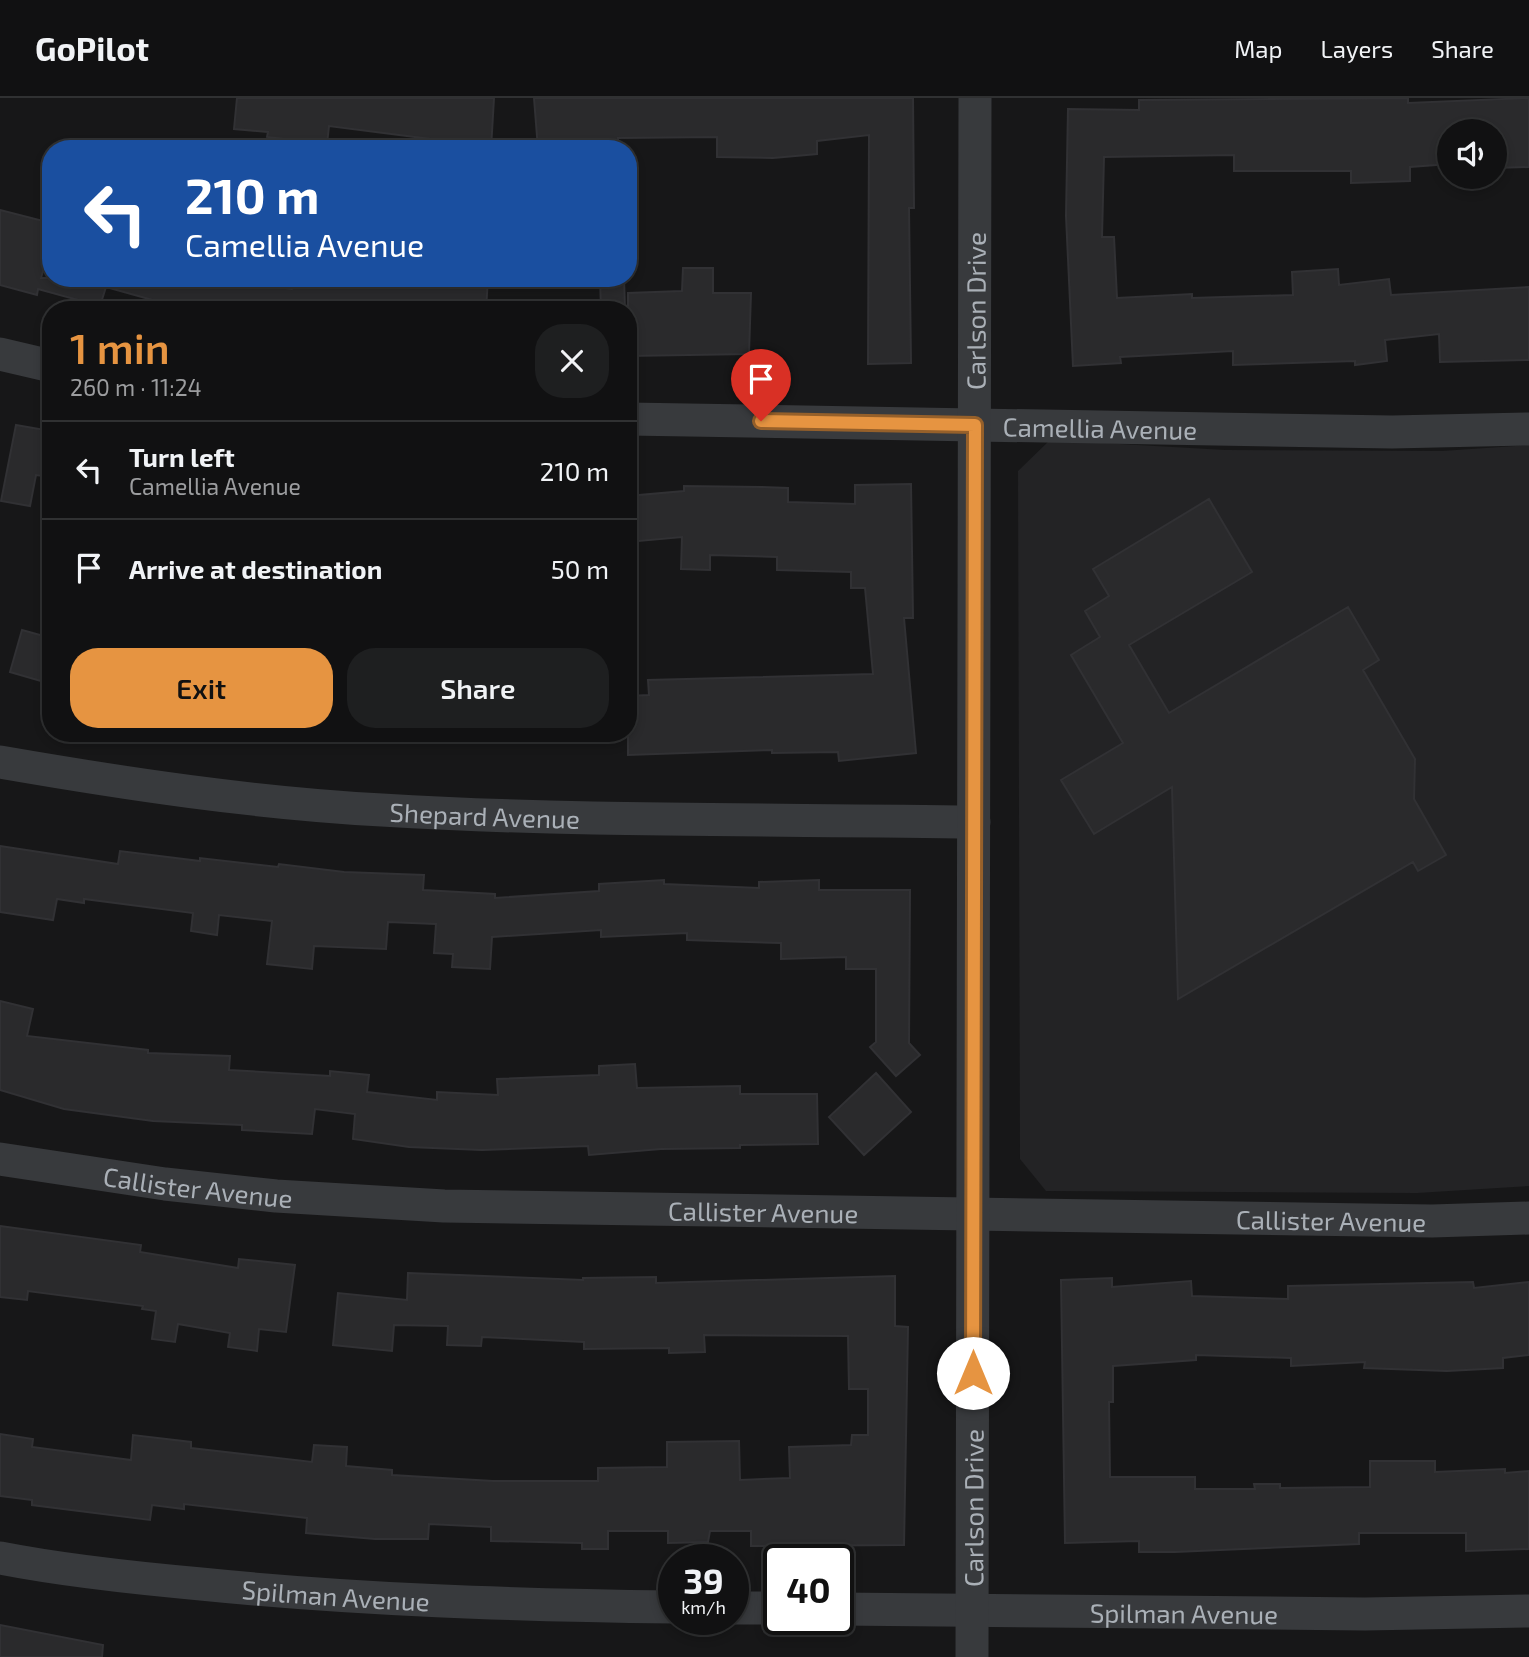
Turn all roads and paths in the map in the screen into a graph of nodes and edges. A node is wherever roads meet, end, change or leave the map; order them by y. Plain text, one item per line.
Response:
1 (975, 98) edge
2 (0, 354) edge
3 (42, 364) edge
4 (637, 419) edge
5 (975, 425) junction
6 (1529, 429) edge
7 (0, 762) edge
8 (974, 822) junction
9 (0, 1159) edge
10 (973, 1214) junction
11 (1529, 1218) edge
12 (0, 1558) edge
13 (658, 1607) edge
14 (854, 1609) edge
15 (972, 1610) junction
16 (1529, 1611) edge
17 (972, 1657) edge

1 - 5 street, Carlson Drive
2 - 3 street
4 - 5 street, Camellia Avenue
5 - 6 street, Camellia Avenue
5 - 8 street, Carlson Drive
7 - 8 street, Shepard Avenue
8 - 10 street, Carlson Drive
9 - 10 street, Callister Avenue
10 - 11 street, Callister Avenue
10 - 15 street, Carlson Drive
12 - 13 street, Spilman Avenue
14 - 15 street, Spilman Avenue
15 - 16 street, Spilman Avenue
15 - 17 street, Carlson Drive

